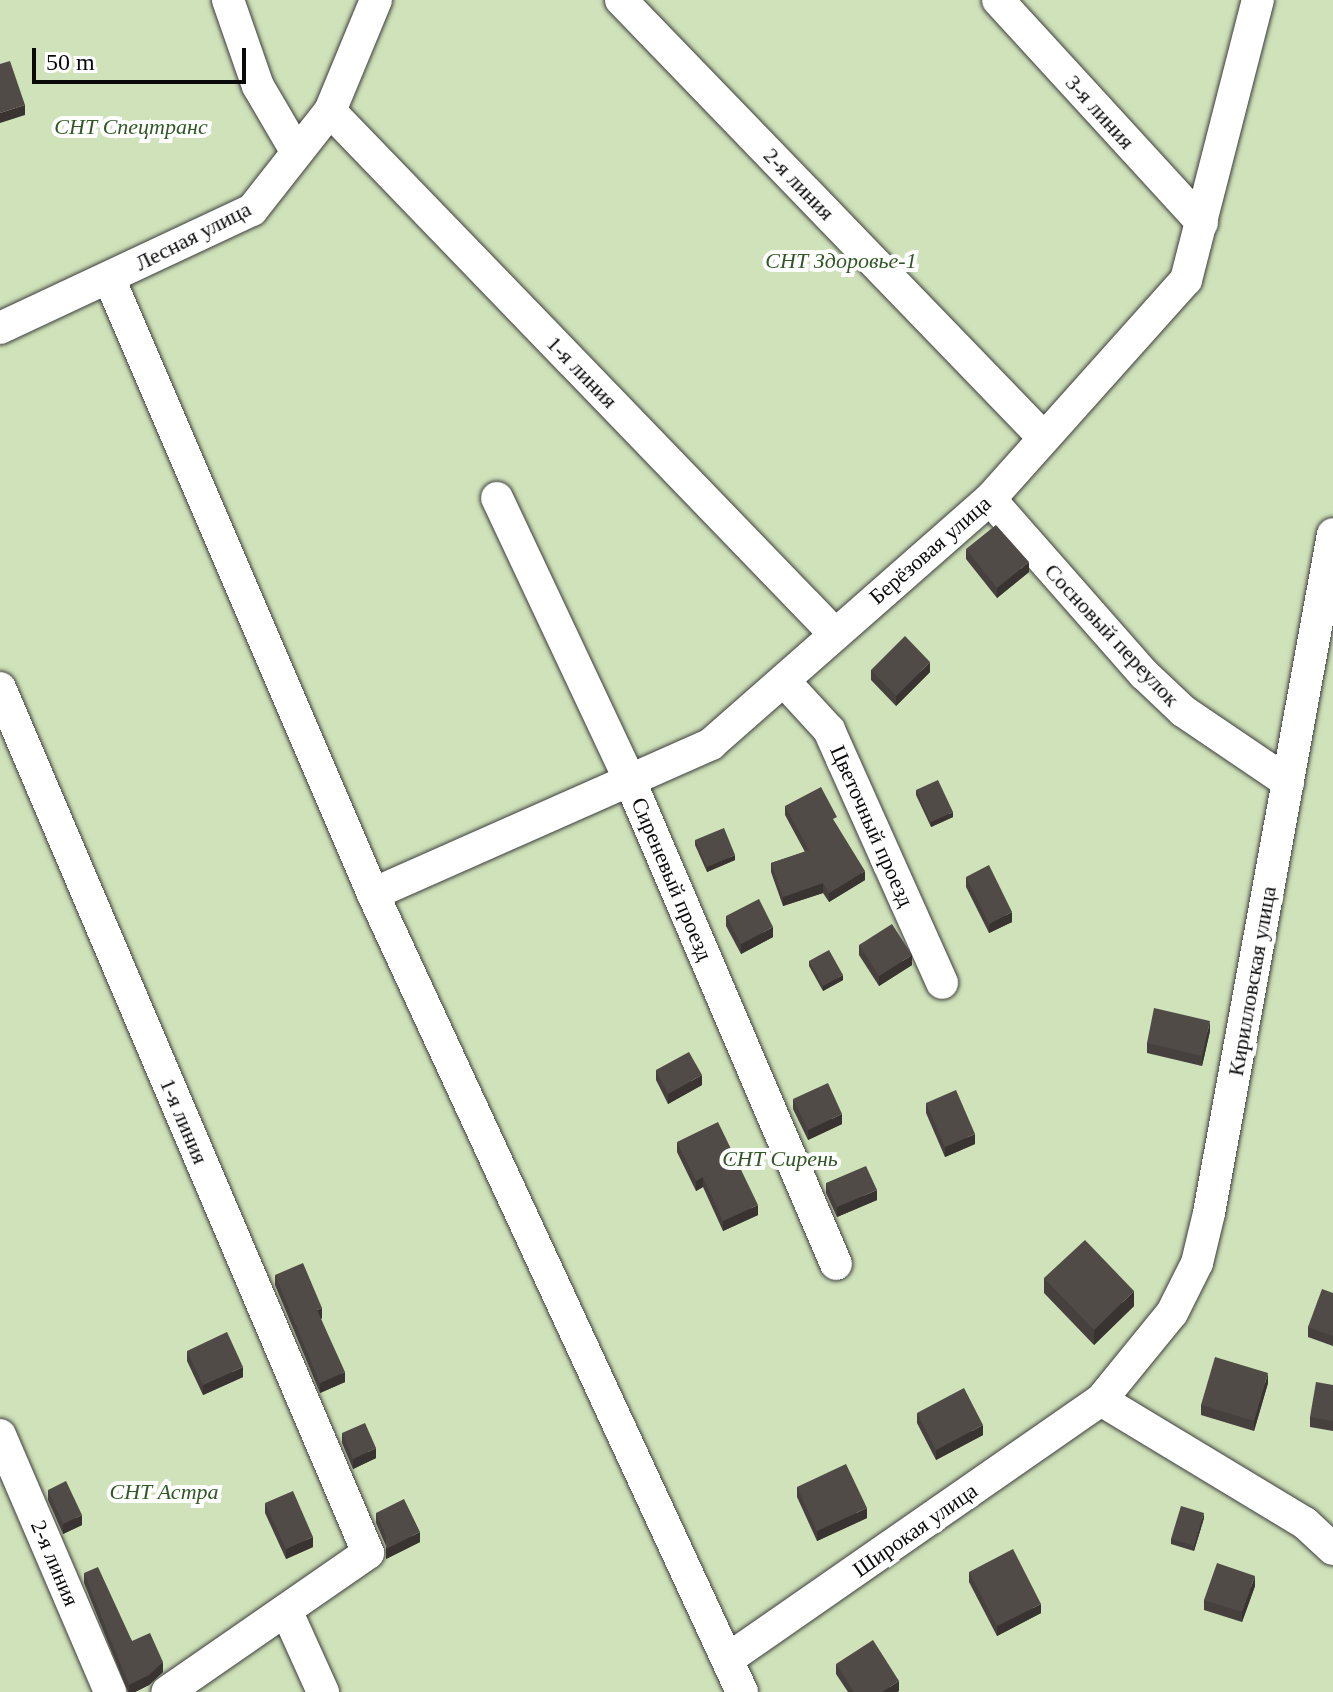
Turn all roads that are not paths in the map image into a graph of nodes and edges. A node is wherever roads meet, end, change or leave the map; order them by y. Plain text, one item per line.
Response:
1 (228, 0) edge
2 (376, 0) edge
3 (621, 0) edge
4 (998, 0) edge
5 (1258, 0) edge
6 (330, 111) junction
7 (296, 151) junction
8 (1202, 223) junction
9 (109, 278) junction
10 (0, 328) edge
11 (1043, 437) junction
12 (497, 498) dead end
13 (990, 499) junction
14 (1333, 534) edge
15 (834, 633) junction
16 (784, 681) junction
17 (0, 688) edge
18 (630, 781) junction
19 (1288, 782) junction
20 (373, 894) junction
21 (942, 983) dead end
22 (836, 1264) dead end
23 (1101, 1400) junction
24 (0, 1435) edge
25 (1333, 1549) edge
26 (286, 1610) junction
27 (728, 1659) junction
28 (110, 1692) edge
29 (167, 1692) edge
30 (323, 1692) edge
31 (742, 1692) edge

1 - 7 street
2 - 6 street, Лесная улица
3 - 11 street, 2-я линия
4 - 8 street, 3-я линия
5 - 8 street, Берёзовая улица
6 - 7 street, Лесная улица
6 - 15 street, 1-я линия
7 - 9 street, Лесная улица
8 - 11 street, Берёзовая улица
9 - 10 street, Лесная улица
9 - 20 street
11 - 13 street, Берёзовая улица
12 - 18 street, Сиреневый проезд
13 - 15 street, Берёзовая улица
13 - 19 street, Сосновый переулок
14 - 19 street, Кирилловская улица
15 - 16 street, Берёзовая улица
16 - 18 street, Берёзовая улица
16 - 21 street, Цветочный проезд
17 - 26 street, 1-я линия
18 - 20 street, Берёзовая улица
18 - 22 street, Сиреневый проезд
19 - 23 street, Кирилловская улица
20 - 27 street
23 - 25 street
23 - 27 street, Широкая улица
24 - 28 street, 2-я линия
26 - 29 street
26 - 30 street
27 - 31 street

